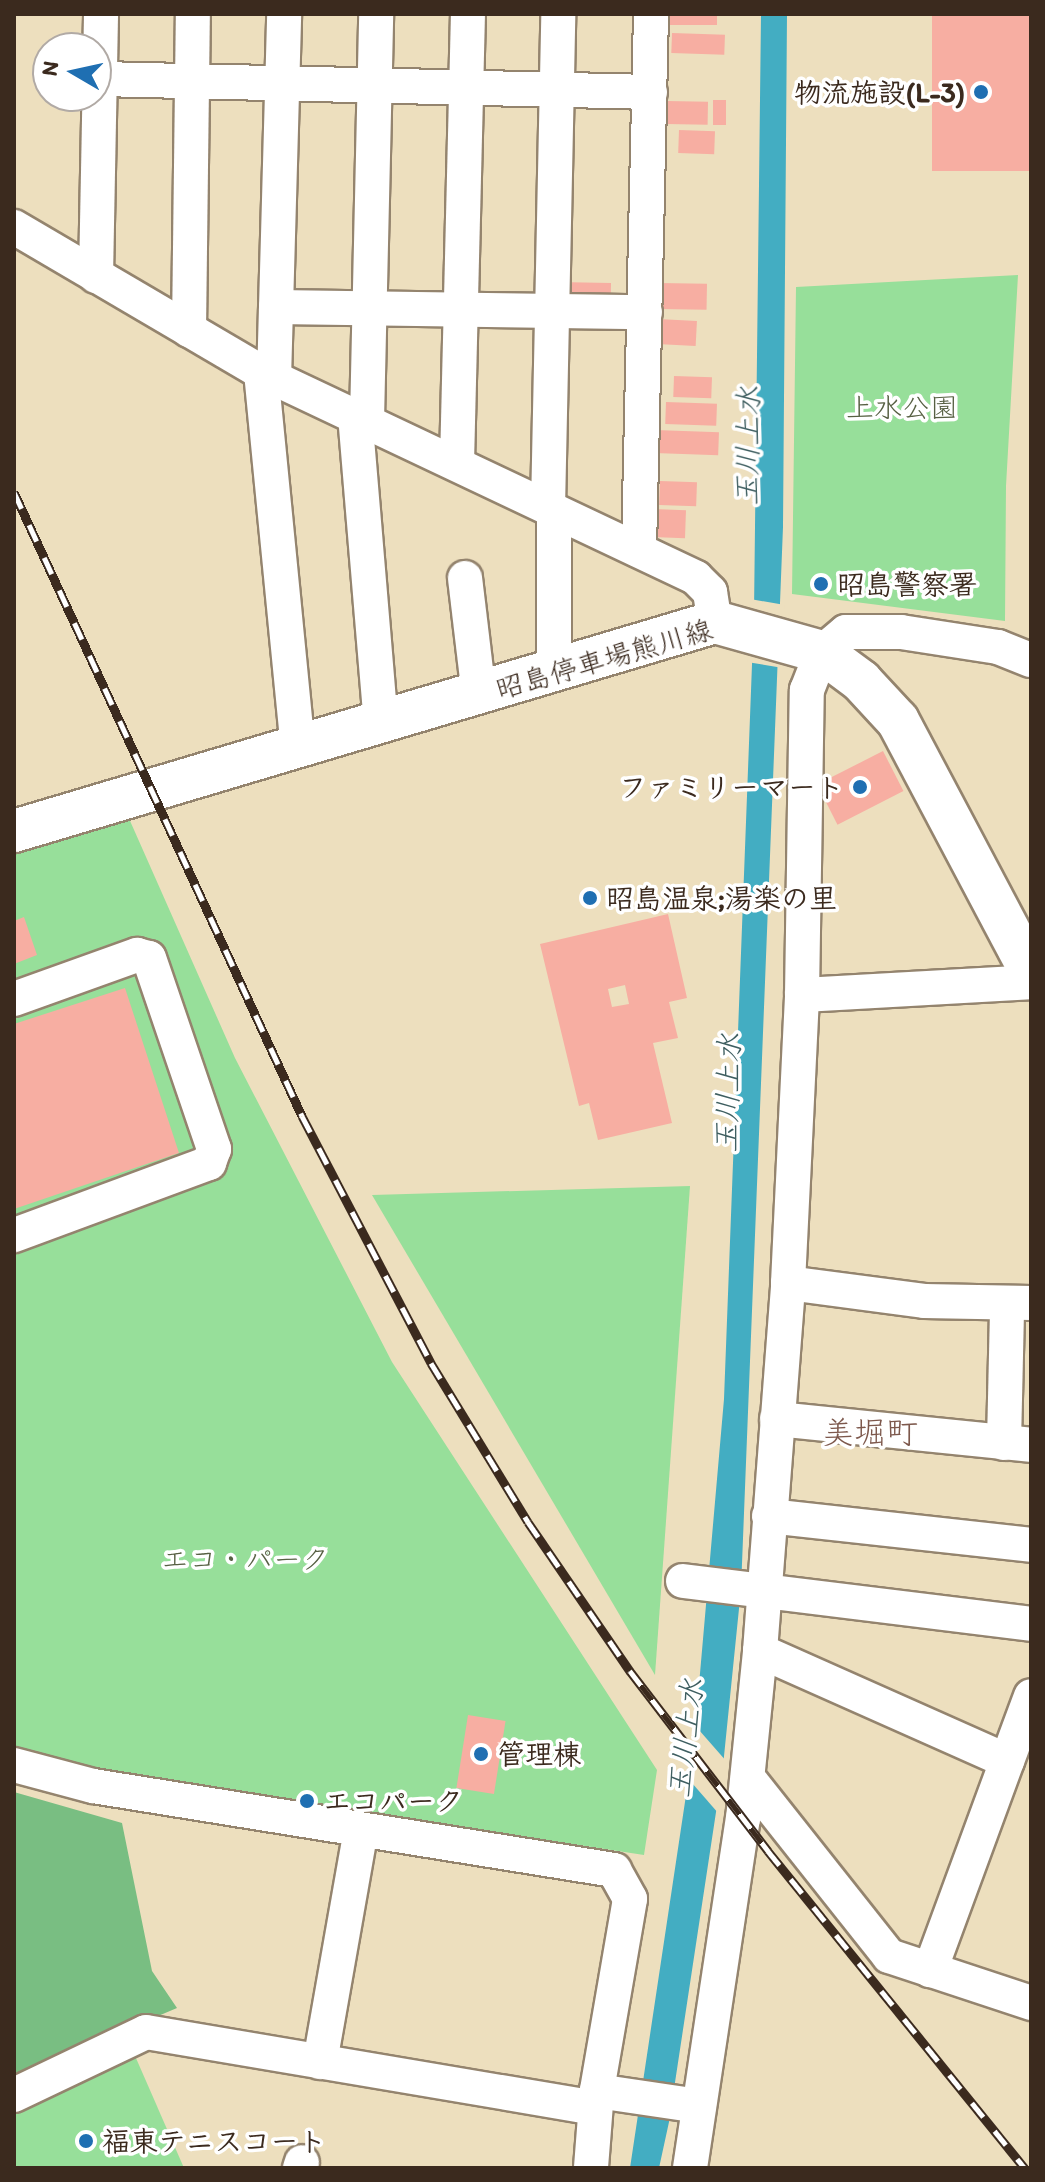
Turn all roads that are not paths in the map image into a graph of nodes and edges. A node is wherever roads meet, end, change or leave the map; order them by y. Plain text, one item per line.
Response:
1 (193, 14) edge
2 (284, 14) edge
3 (376, 14) edge
4 (468, 14) edge
5 (558, 14) edge
6 (651, 14) edge
7 (112, 79) edge
8 (192, 81) junction
9 (282, 83) junction
10 (374, 85) junction
11 (466, 88) junction
12 (556, 90) junction
13 (650, 92) junction
14 (99, 112) edge
15 (14, 227) edge
16 (96, 276) junction
17 (276, 307) junction
18 (369, 309) junction
19 (461, 311) junction
20 (645, 312) junction
21 (552, 313) junction
22 (189, 330) junction
23 (267, 375) junction
24 (361, 417) junction
25 (457, 463) junction
26 (551, 510) junction
27 (639, 550) junction
28 (465, 578) dead end
29 (730, 626) junction
30 (807, 647) junction
31 (1031, 660) edge
32 (554, 671) junction
33 (479, 695) junction
34 (381, 722) junction
35 (298, 746) junction
36 (14, 831) edge
37 (1031, 972) edge
38 (1031, 982) edge
39 (802, 995) junction
40 (14, 999) edge
41 (14, 1235) edge
42 (788, 1283) junction
43 (1019, 1304) edge
44 (777, 1419) junction
45 (1017, 1444) edge
46 (769, 1516) junction
47 (1031, 1545) edge
48 (683, 1581) dead end
49 (764, 1590) junction
50 (1031, 1624) edge
51 (760, 1651) junction
52 (1031, 1696) edge
53 (1007, 1761) junction
54 (14, 1765) edge
55 (748, 1778) junction
56 (361, 1830) junction
57 (930, 1970) junction
58 (1031, 2003) edge
59 (320, 2062) junction
60 (14, 2095) edge
61 (602, 2097) junction
62 (687, 2105) junction
63 (591, 2168) edge
64 (690, 2168) edge

1 - 8 street
2 - 9 street
3 - 10 street
4 - 11 street
5 - 12 street
6 - 13 street
7 - 8 street
8 - 9 street
8 - 22 street
9 - 10 street
9 - 17 street
10 - 11 street
10 - 18 street
11 - 12 street
11 - 19 street
12 - 13 street
12 - 21 street
13 - 20 street
14 - 16 street
15 - 16 street
16 - 22 street
17 - 18 street
17 - 23 street
18 - 19 street
18 - 24 street
19 - 21 street
19 - 25 street
20 - 21 street
20 - 27 street
21 - 26 street
22 - 23 street
23 - 24 street
23 - 35 street
24 - 25 street
24 - 34 street
25 - 26 street
26 - 27 street
26 - 32 street
27 - 29 street
28 - 33 street
29 - 30 main road, 昭島停車場熊川線
29 - 32 main road, 昭島停車場熊川線
30 - 31 street
30 - 37 main road, 昭島停車場熊川線
30 - 39 street
32 - 33 main road, 昭島停車場熊川線
33 - 34 main road, 昭島停車場熊川線
34 - 35 main road, 昭島停車場熊川線
35 - 36 main road, 昭島停車場熊川線
38 - 39 street
39 - 42 street
40 - 41 street
42 - 43 street
42 - 44 street
43 - 45 street
44 - 45 street
44 - 46 street
46 - 47 street
46 - 49 street
48 - 49 street
49 - 50 street
49 - 51 street
51 - 53 street
51 - 55 street
52 - 53 street
53 - 57 street
54 - 56 street
55 - 57 street
55 - 62 street
56 - 59 street
56 - 61 street
57 - 58 street
59 - 60 street
59 - 61 street
61 - 62 street
61 - 63 street
62 - 64 street

